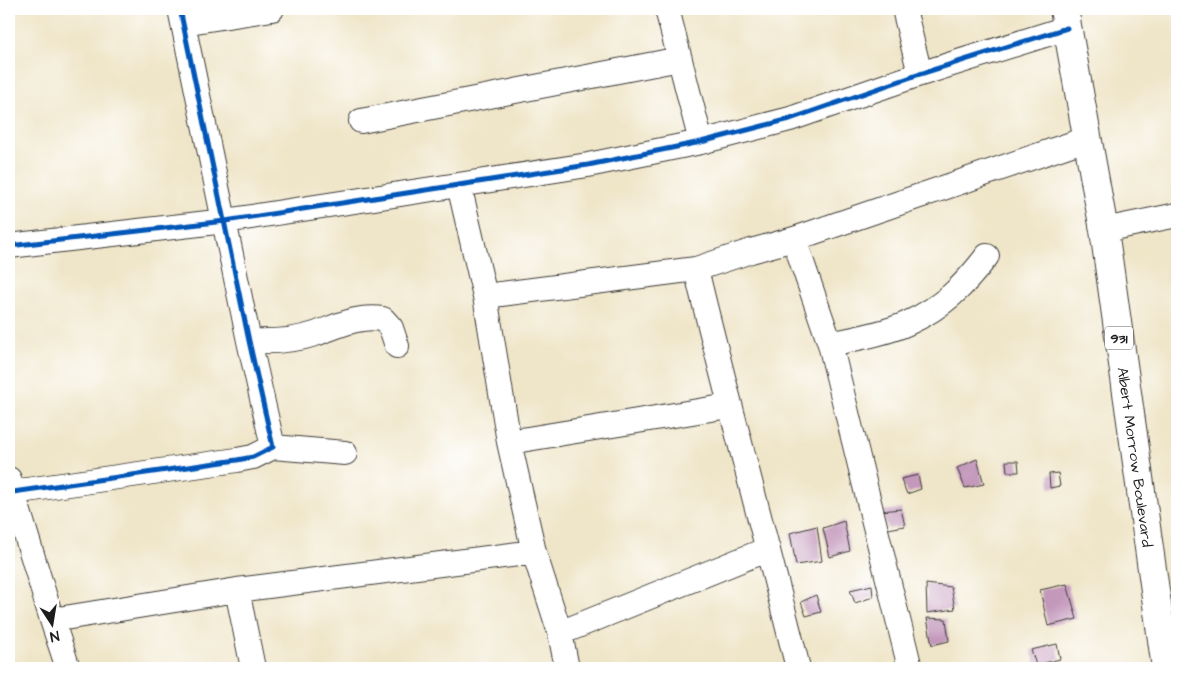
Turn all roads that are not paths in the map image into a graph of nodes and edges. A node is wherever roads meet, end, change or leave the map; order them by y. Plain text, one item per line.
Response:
1 (272, 9) edge
2 (667, 9) edge
3 (904, 9) edge
4 (182, 16) edge
5 (1065, 18) edge
6 (680, 58) junction
7 (920, 74) junction
8 (361, 122) dead end
9 (1086, 139) junction
10 (701, 142) junction
11 (459, 185) junction
12 (1177, 215) edge
13 (224, 221) junction
14 (1104, 230) junction
15 (794, 239) junction
16 (9, 246) edge
17 (987, 256) dead end
18 (696, 269) junction
19 (486, 296) junction
20 (249, 341) junction
21 (830, 344) junction
22 (397, 346) dead end
23 (729, 406) junction
24 (509, 442) junction
25 (273, 447) junction
26 (346, 452) dead end
27 (11, 485) edge
28 (16, 524) edge
29 (768, 548) junction
30 (534, 552) junction
31 (237, 590) junction
32 (52, 620) junction
33 (560, 633) junction
34 (68, 668) edge
35 (253, 668) edge
36 (567, 668) edge
37 (798, 668) edge
38 (910, 668) edge
39 (1166, 668) edge

1 - 4 street
2 - 6 street
3 - 7 street
4 - 13 street
5 - 7 street
5 - 9 main road, Albert Morrow Boulevard / 931
6 - 8 street
6 - 10 street
7 - 10 street
9 - 14 main road, Albert Morrow Boulevard / 931
9 - 15 street
10 - 11 street
11 - 13 street
11 - 19 street
12 - 14 street
13 - 16 street
13 - 20 street
14 - 39 main road, Albert Morrow Boulevard / 931
15 - 18 street
15 - 21 street
17 - 21 street
18 - 19 street
18 - 23 street
19 - 24 street
20 - 22 street
20 - 25 street
21 - 38 street
23 - 24 street
23 - 29 street
24 - 30 street
25 - 26 street
25 - 27 street
27 - 28 street
28 - 32 street
29 - 33 street
29 - 37 street
30 - 31 street
30 - 33 street
31 - 32 street
31 - 35 street
32 - 34 street
33 - 36 street

